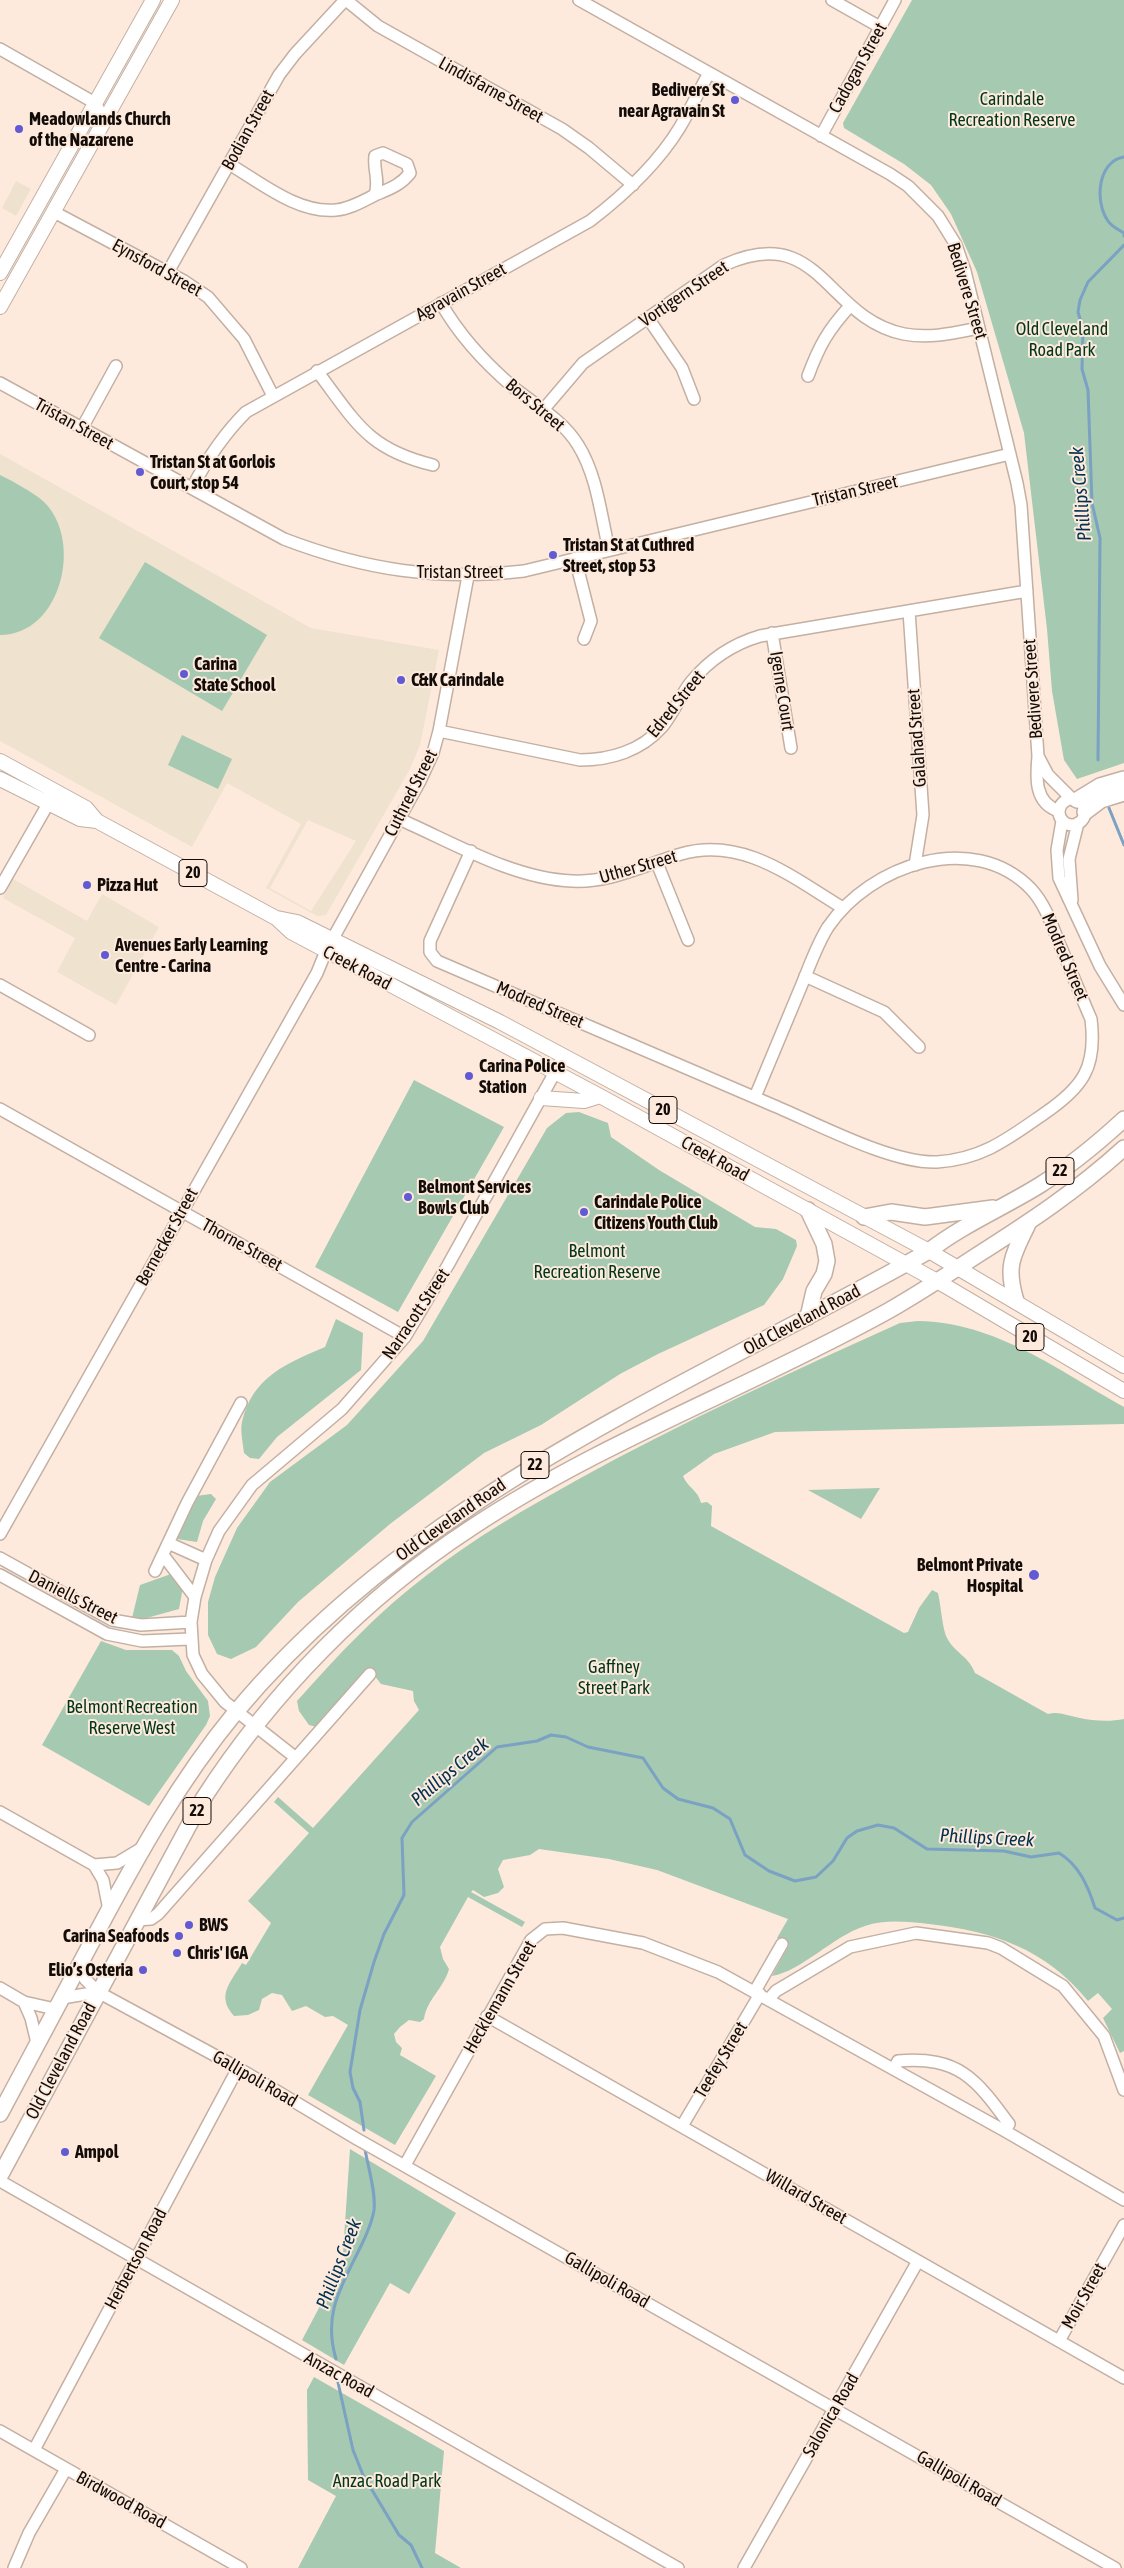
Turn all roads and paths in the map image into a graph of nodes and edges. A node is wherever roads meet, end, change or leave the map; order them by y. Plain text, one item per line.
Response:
1 (153, 0) edge
2 (172, 0) edge
3 (346, 0) edge
4 (579, 0) edge
5 (832, 0) edge
6 (895, 0) edge
7 (158, 25) junction
8 (880, 27) junction
9 (0, 49) edge
10 (709, 73) junction
11 (95, 103) junction
12 (101, 127) junction
13 (821, 136) junction
14 (228, 164) junction
15 (633, 185) junction
16 (375, 195) dead end
17 (54, 212) junction
18 (168, 272) junction
19 (0, 273) edge
20 (441, 303) junction
21 (850, 306) junction
22 (0, 308) edge
23 (648, 318) junction
24 (979, 328) junction
25 (116, 366) dead end
26 (317, 371) junction
27 (808, 376) dead end
28 (0, 383) edge
29 (273, 396) junction
30 (694, 399) dead end
31 (543, 410) junction
32 (82, 428) junction
33 (1010, 454) junction
34 (433, 465) dead end
35 (192, 488) junction
36 (609, 550) junction
37 (576, 558) junction
38 (468, 576) junction
39 (1027, 591) junction
40 (909, 611) junction
41 (772, 633) junction
42 (584, 639) dead end
43 (439, 730) junction
44 (791, 748) dead end
45 (1038, 756) junction
46 (0, 761) edge
47 (0, 779) edge
48 (1124, 779) edge
49 (1124, 793) edge
50 (52, 797) junction
51 (1078, 808) junction
52 (1061, 816) junction
53 (399, 819) junction
54 (470, 851) junction
55 (657, 863) junction
56 (915, 865) junction
57 (0, 888) edge
58 (1072, 906) junction
59 (843, 908) junction
60 (688, 940) dead end
61 (329, 945) junction
62 (806, 976) junction
63 (0, 985) edge
64 (1124, 1006) edge
65 (89, 1035) dead end
66 (919, 1047) dead end
67 (564, 1056) junction
68 (555, 1072) junction
69 (600, 1096) junction
70 (755, 1097) junction
71 (541, 1098) junction
72 (0, 1109) edge
73 (1124, 1119) edge
74 (1124, 1148) edge
75 (997, 1207) junction
76 (808, 1210) junction
77 (182, 1212) junction
78 (864, 1216) junction
79 (1029, 1222) junction
80 (929, 1251) junction
81 (906, 1264) junction
82 (958, 1268) junction
83 (937, 1281) junction
84 (1016, 1301) junction
85 (808, 1317) junction
86 (405, 1336) junction
87 (1124, 1366) edge
88 (1124, 1392) edge
89 (241, 1403) dead end
90 (0, 1534) edge
91 (168, 1543) junction
92 (163, 1555) junction
93 (0, 1558) edge
94 (206, 1560) junction
95 (155, 1571) dead end
96 (0, 1575) edge
97 (195, 1597) junction
98 (191, 1622) junction
99 (190, 1639) junction
100 (370, 1674) dead end
101 (237, 1711) junction
102 (256, 1727) junction
103 (296, 1758) junction
104 (0, 1812) edge
105 (142, 1848) junction
106 (94, 1865) junction
107 (109, 1910) junction
108 (137, 1920) junction
109 (782, 1944) dead end
110 (80, 1964) junction
111 (0, 1988) edge
112 (98, 1992) junction
113 (762, 1995) junction
114 (24, 2002) junction
115 (59, 2004) junction
116 (487, 2016) junction
117 (37, 2043) junction
118 (238, 2068) junction
119 (894, 2069) junction
120 (1124, 2090) edge
121 (0, 2114) edge
122 (682, 2126) junction
123 (1005, 2131) junction
124 (405, 2165) junction
125 (0, 2176) edge
126 (0, 2181) edge
127 (1124, 2200) edge
128 (1124, 2226) edge
129 (136, 2259) junction
130 (918, 2261) junction
131 (1059, 2341) junction
132 (1124, 2378) edge
133 (834, 2409) junction
134 (0, 2431) edge
135 (34, 2450) junction
136 (66, 2469) junction
137 (14, 2568) edge
138 (242, 2568) edge
139 (678, 2568) edge
140 (744, 2568) edge
141 (1116, 2568) edge

1 - 11 main road
2 - 7 main road
3 - 14 street, Bodian Street
3 - 15 street, Lindisfarne Street
4 - 10 street, Bedivere Street
5 - 8 street
6 - 8 street, Cadogan Street
7 - 11 street
7 - 12 main road
8 - 13 street, Cadogan Street
9 - 11 street
10 - 13 street, Bedivere Street
10 - 15 street, Agravain Street
11 - 12 street
11 - 19 main road
12 - 17 main road
13 - 24 street, Bedivere Street
14 - 16 street
14 - 18 street, Bodian Street
15 - 20 street, Agravain Street
17 - 18 street, Eynsford Street
17 - 22 main road
18 - 29 street, Eynsford Street
20 - 26 street, Agravain Street
20 - 31 street, Bors Street
21 - 23 street, Vortigern Street
21 - 24 street, Vortigern Street
21 - 27 street
23 - 30 street
23 - 31 street, Vortigern Street
24 - 33 street, Bedivere Street
25 - 32 street
26 - 29 street, Agravain Street
26 - 34 street
28 - 32 street, Tristan Street
29 - 35 street, Agravain Street
31 - 36 street, Bors Street
32 - 35 street, Tristan Street
33 - 36 street, Tristan Street
33 - 39 street, Bedivere Street
35 - 38 street, Tristan Street
36 - 37 street, Tristan Street
37 - 38 street, Tristan Street
37 - 42 street
38 - 43 street, Cuthred Street
39 - 40 street, Edred Street
39 - 45 street, Bedivere Street
40 - 41 street, Edred Street
40 - 56 street, Galahad Street
41 - 43 street, Edred Street
41 - 44 street, Igerne Court
43 - 53 street, Cuthred Street
45 - 51 street, Bedivere Street
45 - 52 street, Bedivere Street
46 - 50 main road, Creek Road / 20
47 - 50 main road, Creek Road / 20
48 - 51 highway
49 - 51 highway
50 - 57 street
50 - 61 main road, Creek Road / 20
51 - 52 street
51 - 52 street
51 - 58 street
52 - 58 street
53 - 54 street, Uther Street
53 - 61 street, Cuthred Street
54 - 55 street, Uther Street
54 - 70 street, Modred Street
55 - 59 street, Uther Street
55 - 60 street
56 - 59 street, Modred Street
56 - 70 street, Modred Street
58 - 64 street
59 - 62 street, Modred Street
61 - 67 main road, Creek Road / 20
61 - 68 main road, Creek Road / 20
61 - 77 street, Bernecker Street
62 - 66 street
62 - 70 street, Modred Street
63 - 65 street
67 - 68 street, Narracott Street
67 - 78 main road, Creek Road / 20
68 - 69 main road, Creek Road / 20
68 - 71 street, Narracott Street
69 - 71 main road
69 - 76 main road, Creek Road / 20
71 - 86 street, Narracott Street
72 - 77 street, Thorne Street
73 - 75 highway, Old Cleveland Road / 22
74 - 79 highway, Old Cleveland Road / 22
75 - 78 highway
75 - 80 highway, Old Cleveland Road / 22
76 - 81 main road, Creek Road / 20
76 - 85 highway
77 - 86 street, Thorne Street
77 - 90 street, Bernecker Street
78 - 80 main road, Creek Road / 20
79 - 82 highway, Old Cleveland Road / 22
79 - 84 highway
80 - 81 highway, Old Cleveland Road / 22
80 - 82 main road, Creek Road / 20
81 - 83 main road, Creek Road / 20
81 - 85 highway, Old Cleveland Road / 22
82 - 83 highway, Old Cleveland Road / 22
82 - 84 main road, Creek Road / 20
83 - 88 main road, Creek Road / 20
83 - 102 highway, Old Cleveland Road / 22
84 - 87 main road, Creek Road / 20
85 - 101 highway, Old Cleveland Road / 22
86 - 94 street, Narracott Street
89 - 91 street
91 - 92 street
91 - 94 street
92 - 95 street
92 - 97 street
93 - 98 street, Daniells Street
94 - 97 street, Narracott Street
96 - 99 street, Daniells Street
97 - 98 street, Narracott Street
98 - 99 street
99 - 101 street
100 - 103 street
101 - 102 street
101 - 105 highway, Old Cleveland Road / 22
102 - 103 street
102 - 108 highway, Old Cleveland Road / 22
103 - 108 street
104 - 106 street
105 - 106 street
105 - 107 highway, Old Cleveland Road / 22
106 - 107 street
107 - 110 highway, Old Cleveland Road / 22
108 - 112 highway, Old Cleveland Road / 22
109 - 113 street, Teefey Street
110 - 112 street
110 - 115 highway, Old Cleveland Road / 22
111 - 114 street
112 - 115 street
112 - 118 street, Gallipoli Road
112 - 125 highway, Old Cleveland Road / 22
113 - 116 street, Hecklemann Street
113 - 119 street, Hecklemann Street
113 - 120 street
113 - 122 street, Teefey Street
114 - 115 street
114 - 117 street
115 - 117 highway, Old Cleveland Road / 22
116 - 122 street, Willard Street
116 - 124 street, Hecklemann Street
117 - 121 highway, Old Cleveland Road / 22
118 - 124 street, Gallipoli Road
118 - 129 street, Herbertson Road
119 - 123 street, Hecklemann Street
119 - 123 street
122 - 130 street, Willard Street
123 - 127 street, Hecklemann Street
124 - 133 street, Gallipoli Road
126 - 129 street, Anzac Road
128 - 131 street, Moir Street
129 - 135 street, Herbertson Road
129 - 139 street, Anzac Road
130 - 131 street, Willard Street
130 - 133 street, Salonica Road
131 - 132 street, Willard Street
133 - 140 street, Salonica Road
133 - 141 street, Gallipoli Road
134 - 135 street, Birdwood Road
135 - 136 street, Birdwood Road
136 - 137 street
136 - 138 street, Birdwood Road

